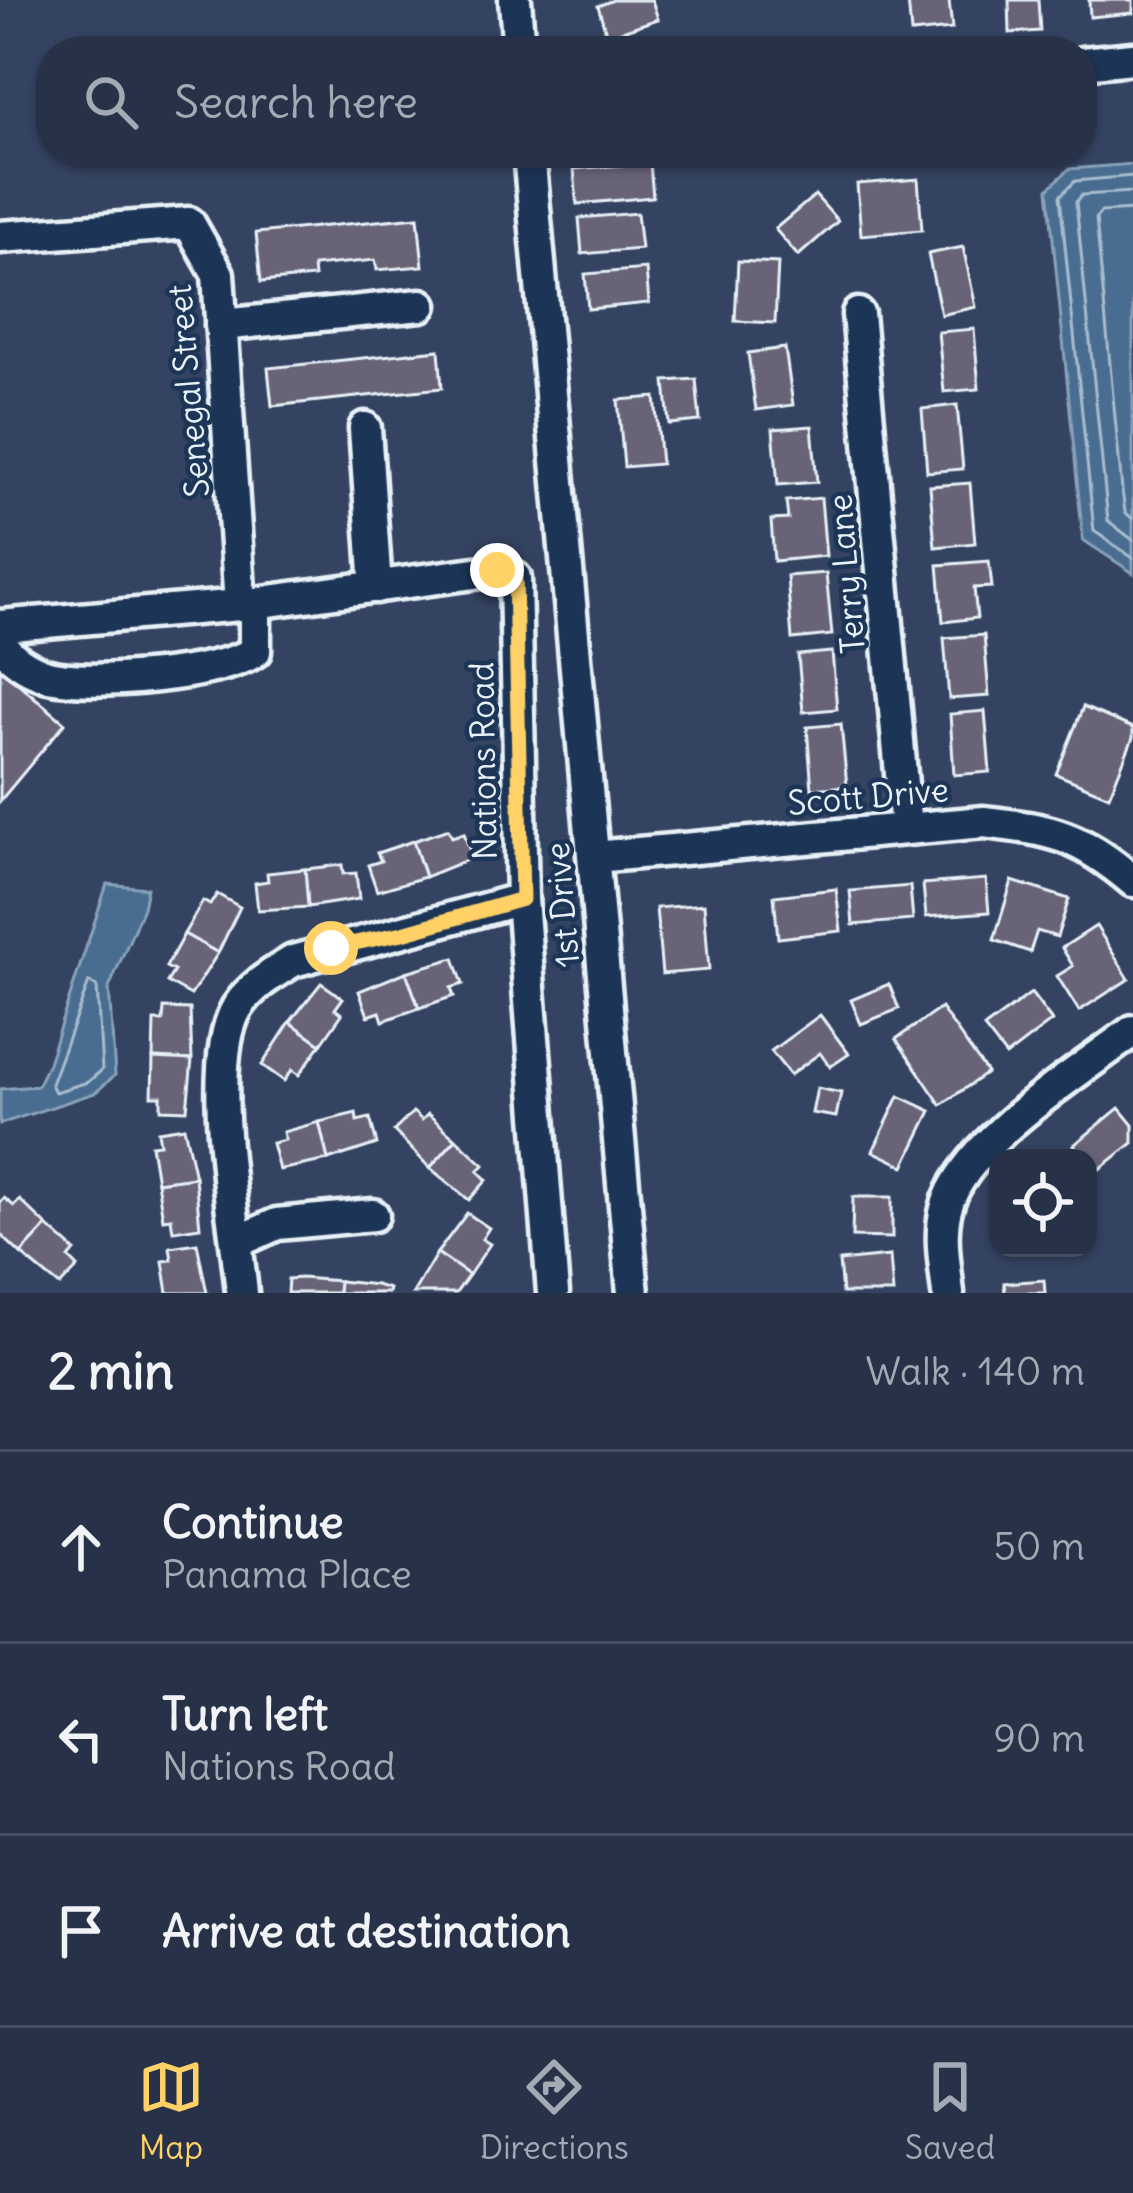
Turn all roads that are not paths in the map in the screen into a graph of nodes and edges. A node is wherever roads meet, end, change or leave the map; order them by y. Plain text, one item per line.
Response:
1 (515, 0) edge
2 (518, 36) edge
3 (1133, 58) edge
4 (1097, 62) edge
5 (530, 168) edge
6 (0, 237) edge
7 (421, 304) dead end
8 (858, 314) dead end
9 (221, 325) junction
10 (365, 428) dead end
11 (376, 587) junction
12 (247, 604) junction
13 (0, 626) edge
14 (0, 643) edge
15 (906, 827) junction
16 (594, 857) junction
17 (1133, 880) edge
18 (522, 899) junction
19 (1133, 1030) edge
20 (373, 1215) dead end
21 (237, 1242) junction
22 (242, 1293) edge
23 (553, 1293) edge
24 (633, 1293) edge
25 (948, 1293) edge

1 - 2 street
3 - 4 street
5 - 16 street, 1st Drive
6 - 9 street, Senegal Street
7 - 9 street
8 - 15 street, Terry Lane
9 - 12 street, Senegal Street
10 - 11 street
11 - 12 street, Nations Road
11 - 18 street, Nations Road
12 - 13 street, Nations Road
12 - 14 street, Senegal Street
15 - 16 street, Scott Drive
15 - 17 street, Scott Drive
16 - 24 street, 1st Drive
18 - 21 street
18 - 23 street, Nations Road
19 - 25 street
20 - 21 street
21 - 22 street

